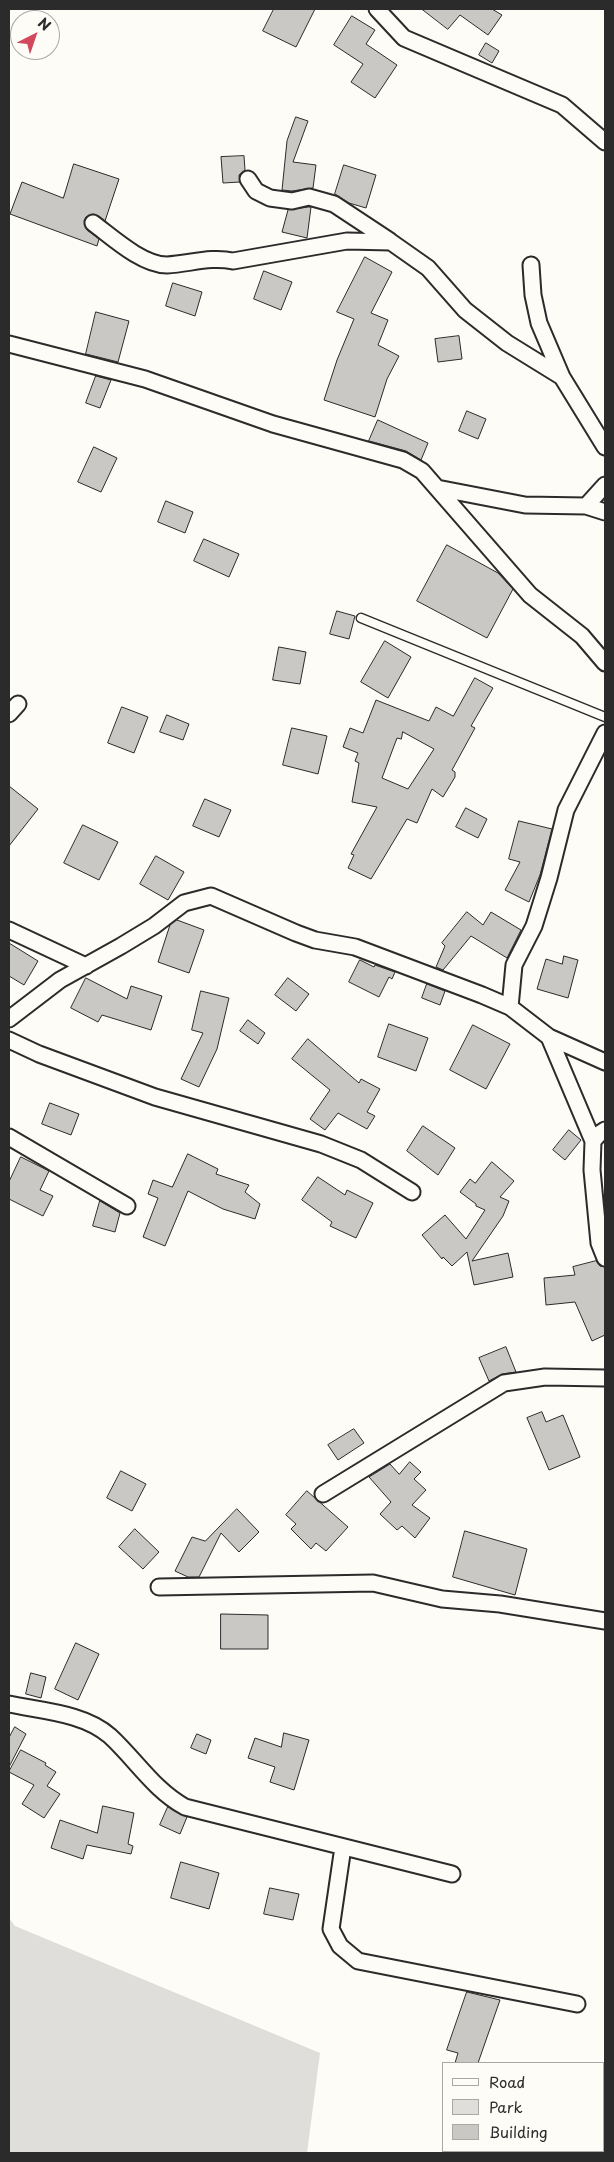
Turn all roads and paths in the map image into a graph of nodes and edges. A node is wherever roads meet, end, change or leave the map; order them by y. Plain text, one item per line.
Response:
1 (377, 9) edge
2 (605, 142) edge
3 (248, 179) dead end
4 (93, 223) dead end
5 (391, 242) junction
6 (531, 265) dead end
7 (9, 344) edge
8 (562, 377) junction
9 (605, 447) edge
10 (605, 485) edge
11 (437, 488) junction
12 (586, 506) junction
13 (605, 512) edge
14 (361, 618) dead end
15 (605, 663) edge
16 (605, 717) edge
17 (605, 733) edge
18 (9, 930) edge
19 (86, 966) junction
20 (510, 1007) junction
21 (9, 1019) edge
22 (549, 1037) junction
23 (9, 1040) edge
24 (605, 1062) edge
25 (605, 1130) edge
26 (9, 1137) edge
27 (593, 1141) junction
28 (412, 1192) dead end
29 (127, 1206) dead end
30 (605, 1258) edge
31 (605, 1378) edge
32 (323, 1494) dead end
33 (158, 1587) dead end
34 (605, 1621) edge
35 (9, 1704) edge
36 (343, 1847) junction
37 (452, 1874) dead end
38 (576, 2004) dead end

1 - 2 street
3 - 5 street
4 - 5 street
5 - 8 street
6 - 8 street
7 - 11 street
8 - 9 street
10 - 12 street
11 - 12 street
11 - 15 street
12 - 13 street
14 - 16 lane
17 - 20 street
18 - 19 street
19 - 20 street
19 - 21 street
20 - 22 street
22 - 24 street
22 - 27 street
23 - 28 street
25 - 27 street
26 - 29 street
27 - 30 street
31 - 32 street
33 - 34 street
35 - 36 street
36 - 37 street
36 - 38 street

